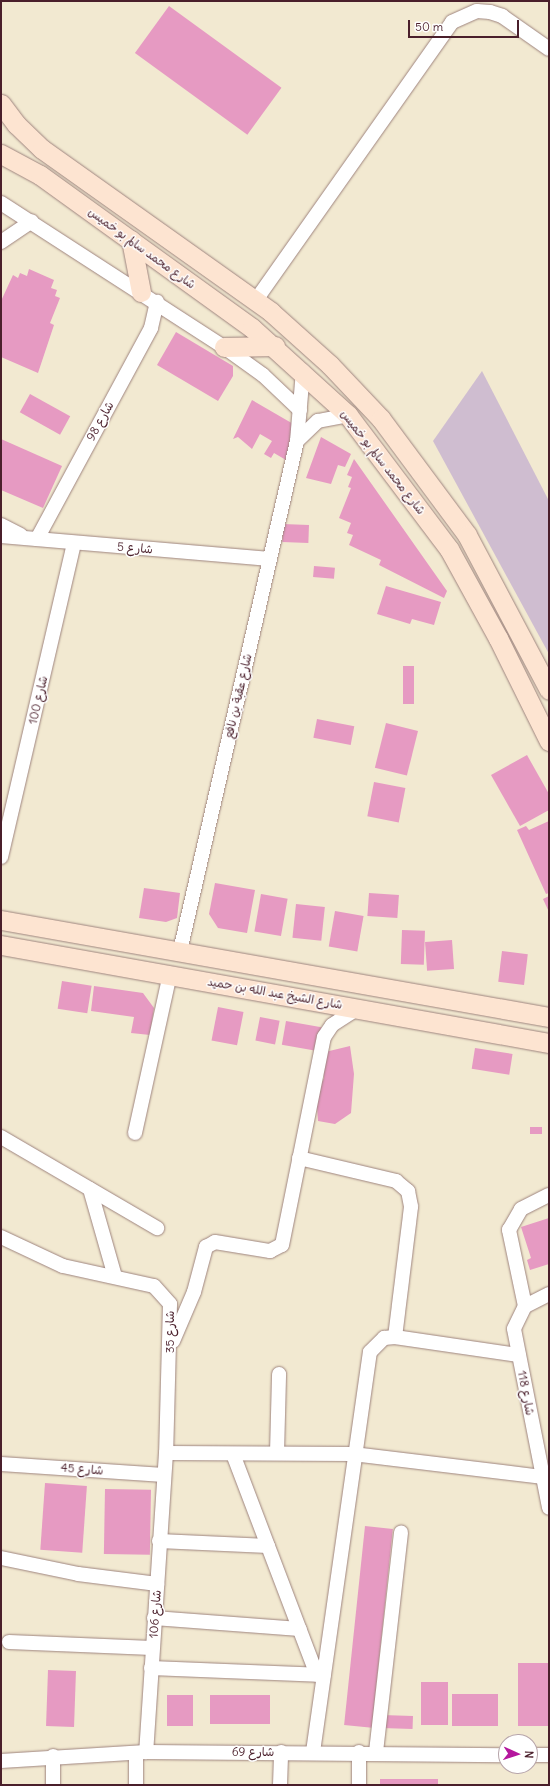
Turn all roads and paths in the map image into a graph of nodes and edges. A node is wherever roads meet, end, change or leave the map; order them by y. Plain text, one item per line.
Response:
1 (549, 49) edge
2 (1, 104) edge
3 (1, 154) edge
4 (1, 203) edge
5 (32, 221) junction
6 (131, 240) junction
7 (1, 242) edge
8 (149, 297) junction
9 (256, 300) junction
10 (275, 346) junction
11 (224, 347) junction
12 (303, 371) junction
13 (300, 410) junction
14 (348, 415) junction
15 (297, 441) junction
16 (1, 525) edge
17 (1, 536) edge
18 (33, 539) junction
19 (74, 543) junction
20 (270, 559) junction
21 (549, 690) edge
22 (549, 741) edge
23 (1, 857) edge
24 (1, 920) edge
25 (1, 945) edge
26 (180, 951) junction
27 (170, 974) junction
28 (358, 1008) junction
29 (549, 1017) edge
30 (549, 1043) edge
31 (135, 1133) dead end
32 (1, 1138) edge
33 (299, 1158) junction
34 (90, 1189) junction
35 (549, 1195) edge
36 (157, 1228) dead end
37 (1, 1237) edge
38 (115, 1278) junction
39 (549, 1294) edge
40 (525, 1306) junction
41 (395, 1337) junction
42 (171, 1346) junction
43 (519, 1355) junction
44 (279, 1374) dead end
45 (166, 1453) junction
46 (277, 1453) junction
47 (233, 1454) junction
48 (353, 1454) junction
49 (1, 1464) edge
50 (164, 1475) junction
51 (542, 1477) junction
52 (549, 1508) edge
53 (401, 1532) dead end
54 (159, 1541) junction
55 (268, 1546) junction
56 (1, 1558) edge
57 (157, 1584) junction
58 (154, 1618) junction
59 (300, 1629) junction
60 (9, 1642) dead end
61 (152, 1648) junction
62 (151, 1668) junction
63 (320, 1675) junction
64 (281, 1752) junction
65 (313, 1752) junction
66 (359, 1752) junction
67 (376, 1752) junction
68 (141, 1753) junction
69 (498, 1755) edge
70 (538, 1755) edge
71 (549, 1755) edge
72 (53, 1756) junction
73 (1, 1761) edge
74 (52, 1785) edge
75 (136, 1785) edge
76 (280, 1785) edge
77 (359, 1785) edge

1 - 9 street
2 - 9 main road, شارع محمد سالم بو خميس
3 - 6 main road, شارع محمد سالم بو خميس
4 - 5 street
5 - 7 street
5 - 8 street
6 - 8 main road
6 - 10 main road, شارع محمد سالم بو خميس
8 - 11 street
8 - 18 street, شارع 98
9 - 21 main road, شارع محمد سالم بو خميس
10 - 11 main road
10 - 12 main road, شارع محمد سالم بو خميس
11 - 13 street
12 - 13 street, شارع عقبة بن نافع
12 - 14 main road, شارع محمد سالم بو خميس
13 - 15 street, شارع عقبة بن نافع
14 - 15 street
14 - 22 main road, شارع محمد سالم بو خميس
15 - 20 street, شارع عقبة بن نافع
16 - 18 street
17 - 18 street, شارع 5
18 - 19 street, شارع 5
19 - 20 street, شارع 5
19 - 23 street, شارع 100
20 - 26 street, شارع عقبة بن نافع
24 - 26 main road, شارع الشيخ عبد الله بن حميد
25 - 27 main road, شارع الشيخ عبد الله بن حميد
26 - 29 main road, شارع الشيخ عبد الله بن حميد
27 - 28 main road, شارع الشيخ عبد الله بن حميد
27 - 31 street
28 - 30 main road, شارع الشيخ عبد الله بن حميد
28 - 33 street
32 - 34 street
33 - 41 street
33 - 42 street
34 - 36 street
34 - 38 street
35 - 40 street
37 - 38 street, شارع 35
38 - 42 street, شارع 35
39 - 40 street
40 - 43 street, شارع 118
41 - 43 street
41 - 48 street
42 - 45 street, شارع 35
43 - 51 street, شارع 118
44 - 46 street
45 - 47 street
45 - 50 street, شارع 35
46 - 47 street
46 - 48 street
47 - 55 street
48 - 51 street
48 - 63 street
49 - 50 street, شارع 45
50 - 54 street, شارع 106
51 - 52 street, شارع 118
53 - 67 street
54 - 55 street
54 - 57 street, شارع 106
55 - 59 street
56 - 57 street
57 - 58 street, شارع 106
58 - 59 street
58 - 61 street, شارع 106
59 - 63 street
60 - 61 street
61 - 62 street, شارع 106
62 - 63 street
62 - 68 street, شارع 106
63 - 65 street
64 - 65 street, شارع 69
64 - 68 street, شارع 69
64 - 76 street
65 - 66 street, شارع 69
66 - 67 street, شارع 69
66 - 77 street
67 - 69 street, شارع 69
68 - 72 street, شارع 69
68 - 75 street, شارع 106
70 - 71 street
72 - 73 street, شارع 69
72 - 74 street

